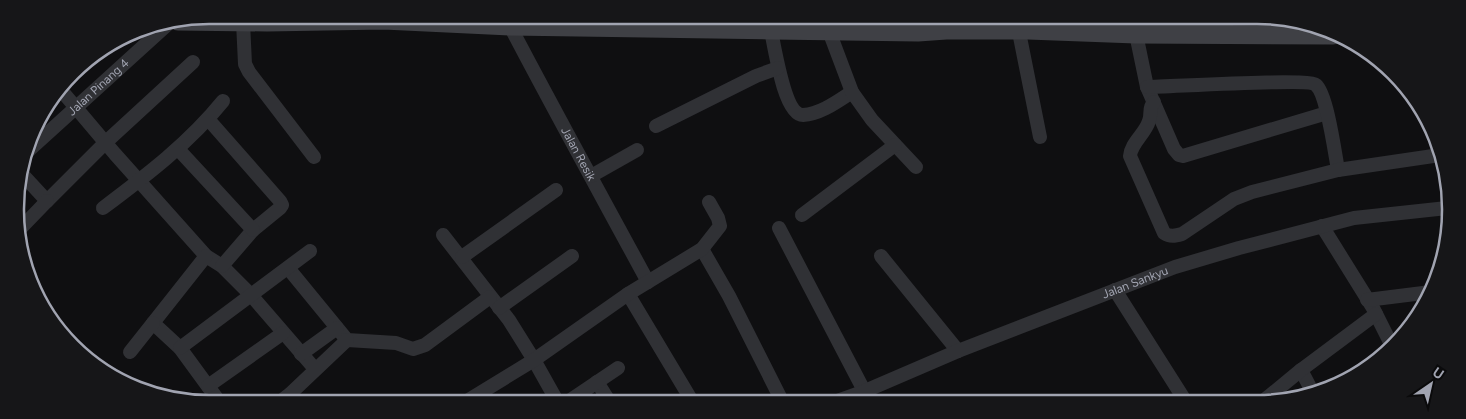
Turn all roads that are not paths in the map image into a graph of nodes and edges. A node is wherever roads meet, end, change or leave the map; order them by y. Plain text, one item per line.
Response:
1 (243, 24) edge
2 (480, 24) edge
3 (546, 24) edge
4 (770, 24) edge
5 (849, 24) edge
6 (945, 24) edge
7 (510, 26) junction
8 (1221, 26) edge
9 (1024, 27) edge
10 (162, 30) edge
11 (829, 31) junction
12 (1136, 34) junction
13 (1315, 34) edge
14 (193, 62) dead end
15 (778, 68) junction
16 (1147, 88) junction
17 (852, 92) junction
18 (64, 94) edge
19 (223, 100) dead end
20 (1154, 102) junction
21 (77, 108) junction
22 (1327, 113) junction
23 (208, 120) junction
24 (656, 126) dead end
25 (1040, 137) dead end
26 (106, 142) junction
27 (36, 144) edge
28 (895, 144) junction
29 (178, 149) junction
30 (637, 150) dead end
31 (1434, 155) edge
32 (314, 157) dead end
33 (916, 166) dead end
34 (1338, 170) junction
35 (591, 176) junction
36 (26, 178) edge
37 (140, 181) junction
38 (556, 190) dead end
39 (47, 201) junction
40 (709, 202) dead end
41 (103, 208) dead end
42 (1442, 209) edge
43 (802, 215) dead end
44 (24, 225) edge
45 (1322, 226) junction
46 (779, 228) dead end
47 (254, 230) junction
48 (443, 235) dead end
49 (702, 249) junction
50 (310, 250) dead end
51 (206, 256) junction
52 (572, 256) dead end
53 (881, 256) dead end
54 (462, 257) junction
55 (222, 266) junction
56 (288, 268) junction
57 (648, 282) junction
58 (1115, 290) junction
59 (1422, 293) edge
60 (628, 294) junction
61 (251, 296) junction
62 (490, 297) junction
63 (1367, 300) junction
64 (499, 308) junction
65 (1376, 314) junction
66 (153, 323) junction
67 (337, 328) junction
68 (283, 334) junction
69 (347, 340) junction
70 (1389, 340) edge
71 (180, 348) junction
72 (958, 351) junction
73 (130, 352) dead end
74 (302, 354) junction
75 (534, 360) junction
76 (618, 368) dead end
77 (315, 369) junction
78 (1301, 370) junction
79 (597, 382) junction
80 (208, 386) junction
81 (1310, 387) edge
82 (214, 395) edge
83 (292, 395) edge
84 (477, 395) edge
85 (554, 395) edge
86 (578, 395) edge
87 (605, 395) edge
88 (688, 395) edge
89 (779, 395) edge
90 (866, 395) edge
91 (869, 395) edge
92 (1182, 395) edge
93 (1271, 395) edge

1 - 32 street
2 - 7 street
3 - 7 street
4 - 11 street
4 - 15 street
5 - 6 street
5 - 11 street
6 - 9 street
7 - 35 street, Jalan Resik
8 - 12 street
8 - 13 street
9 - 12 street
9 - 25 street
10 - 21 street, Jalan Pinang 4
11 - 17 street
12 - 16 street
14 - 26 street
15 - 17 street
15 - 24 street
16 - 20 street
16 - 22 street
17 - 28 street
18 - 21 street
19 - 23 street
20 - 22 street
20 - 34 street
21 - 26 street
21 - 27 street, Jalan Pinang 4
22 - 34 street
23 - 29 street
23 - 47 street
26 - 37 street
26 - 39 street
28 - 33 street
28 - 43 street
29 - 37 street
29 - 47 street
30 - 35 street
31 - 34 street
35 - 57 street, Jalan Resik
36 - 39 street
37 - 41 street
37 - 51 street
38 - 54 street
39 - 44 street
40 - 49 street
42 - 45 street, Jalan Sankyu
45 - 58 street, Jalan Sankyu
45 - 63 street
46 - 90 street
47 - 55 street
48 - 54 street
49 - 57 street
49 - 89 street
50 - 56 street
51 - 55 street
51 - 66 street
52 - 64 street
53 - 72 street
54 - 62 street
55 - 61 street
56 - 61 street
56 - 67 street
57 - 60 street
58 - 72 street, Jalan Sankyu
58 - 92 street
59 - 63 street
60 - 75 street
60 - 88 street
61 - 68 street
61 - 71 street
62 - 64 street
62 - 69 street
63 - 65 street
64 - 75 street
65 - 70 street
65 - 78 street
66 - 71 street
66 - 73 street
67 - 69 street
67 - 74 street
68 - 74 street
68 - 80 street
69 - 77 street
71 - 80 street
72 - 91 street, Jalan Sankyu
74 - 77 street
75 - 84 street
75 - 85 street
76 - 79 street
77 - 83 street
78 - 81 street
78 - 93 street
79 - 86 street
79 - 87 street
80 - 82 street

